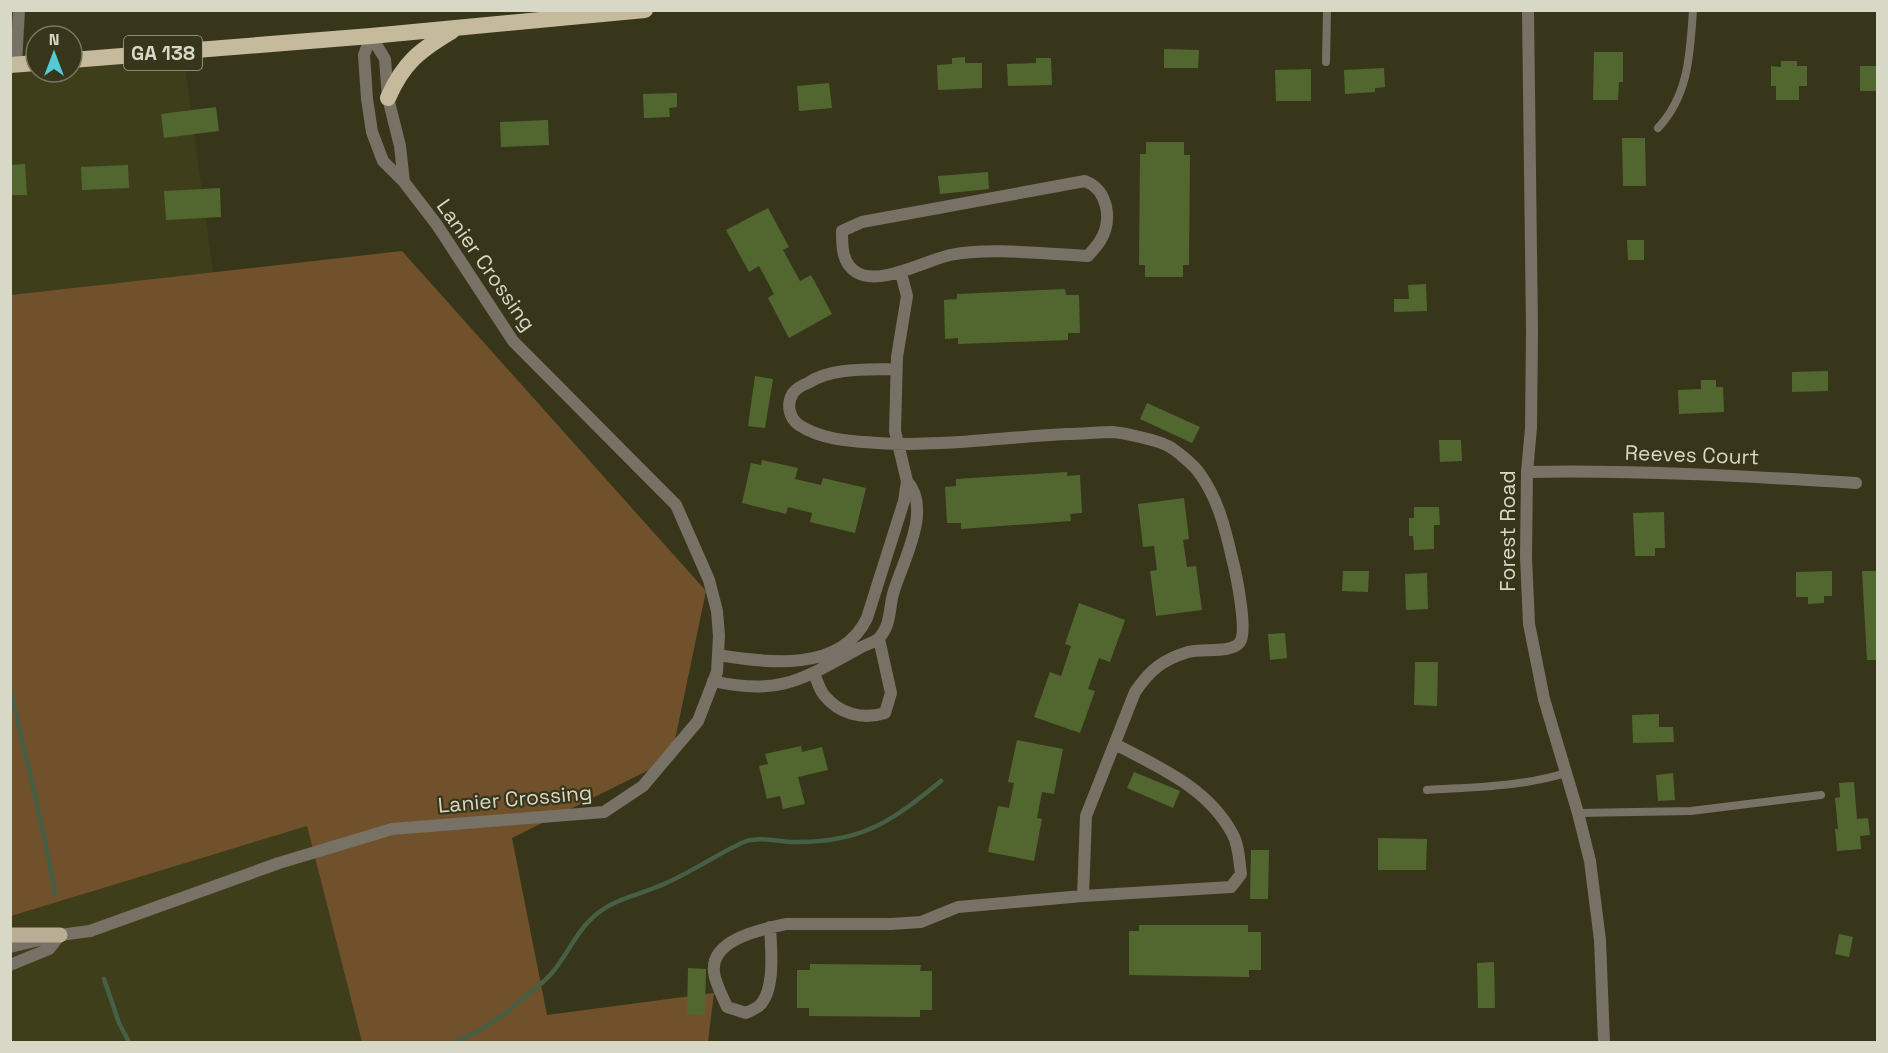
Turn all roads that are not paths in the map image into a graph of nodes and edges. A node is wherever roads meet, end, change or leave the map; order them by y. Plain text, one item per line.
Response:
1 (19, 10) edge
2 (645, 10) edge
3 (1327, 10) edge
4 (1528, 10) edge
5 (1693, 10) edge
6 (458, 28) junction
7 (371, 36) junction
8 (84, 59) edge
9 (15, 60) edge
10 (1326, 62) dead end
11 (388, 98) junction
12 (1658, 128) dead end
13 (404, 182) junction
14 (901, 273) junction
15 (896, 369) junction
16 (898, 444) junction
17 (1527, 472) junction
18 (906, 481) junction
19 (1856, 483) dead end
20 (879, 639) junction
21 (718, 655) junction
22 (814, 673) junction
23 (713, 681) junction
24 (1115, 744) junction
25 (1566, 773) junction
26 (1427, 789) dead end
27 (1821, 795) dead end
28 (1578, 813) junction
29 (1083, 896) junction
30 (770, 927) junction
31 (10, 935) edge
32 (60, 935) junction
33 (10, 947) edge
34 (10, 965) edge
35 (1604, 1042) edge

1 - 9 street
2 - 6 highway, GA 138
3 - 10 lane
4 - 17 street, Forest Road
5 - 12 lane
6 - 7 highway, GA 138
6 - 11 highway
7 - 8 highway, GA 138
7 - 11 street
7 - 13 street, Lanier Crossing
11 - 13 street
13 - 21 street, Lanier Crossing
14 - 14 street
14 - 15 street
15 - 16 street
15 - 16 street
16 - 18 street
16 - 24 street
17 - 19 street, Reeves Court
17 - 25 street, Forest Road
18 - 20 street
18 - 21 street
20 - 22 street
20 - 22 street
21 - 23 street, Lanier Crossing
22 - 23 street
23 - 32 street, Lanier Crossing
24 - 29 street
24 - 29 street
25 - 26 lane
25 - 28 street, Forest Road
27 - 28 lane
28 - 35 street, Forest Road
29 - 30 street
30 - 30 street
31 - 32 main road
32 - 33 street, Lanier Crossing
32 - 34 street

